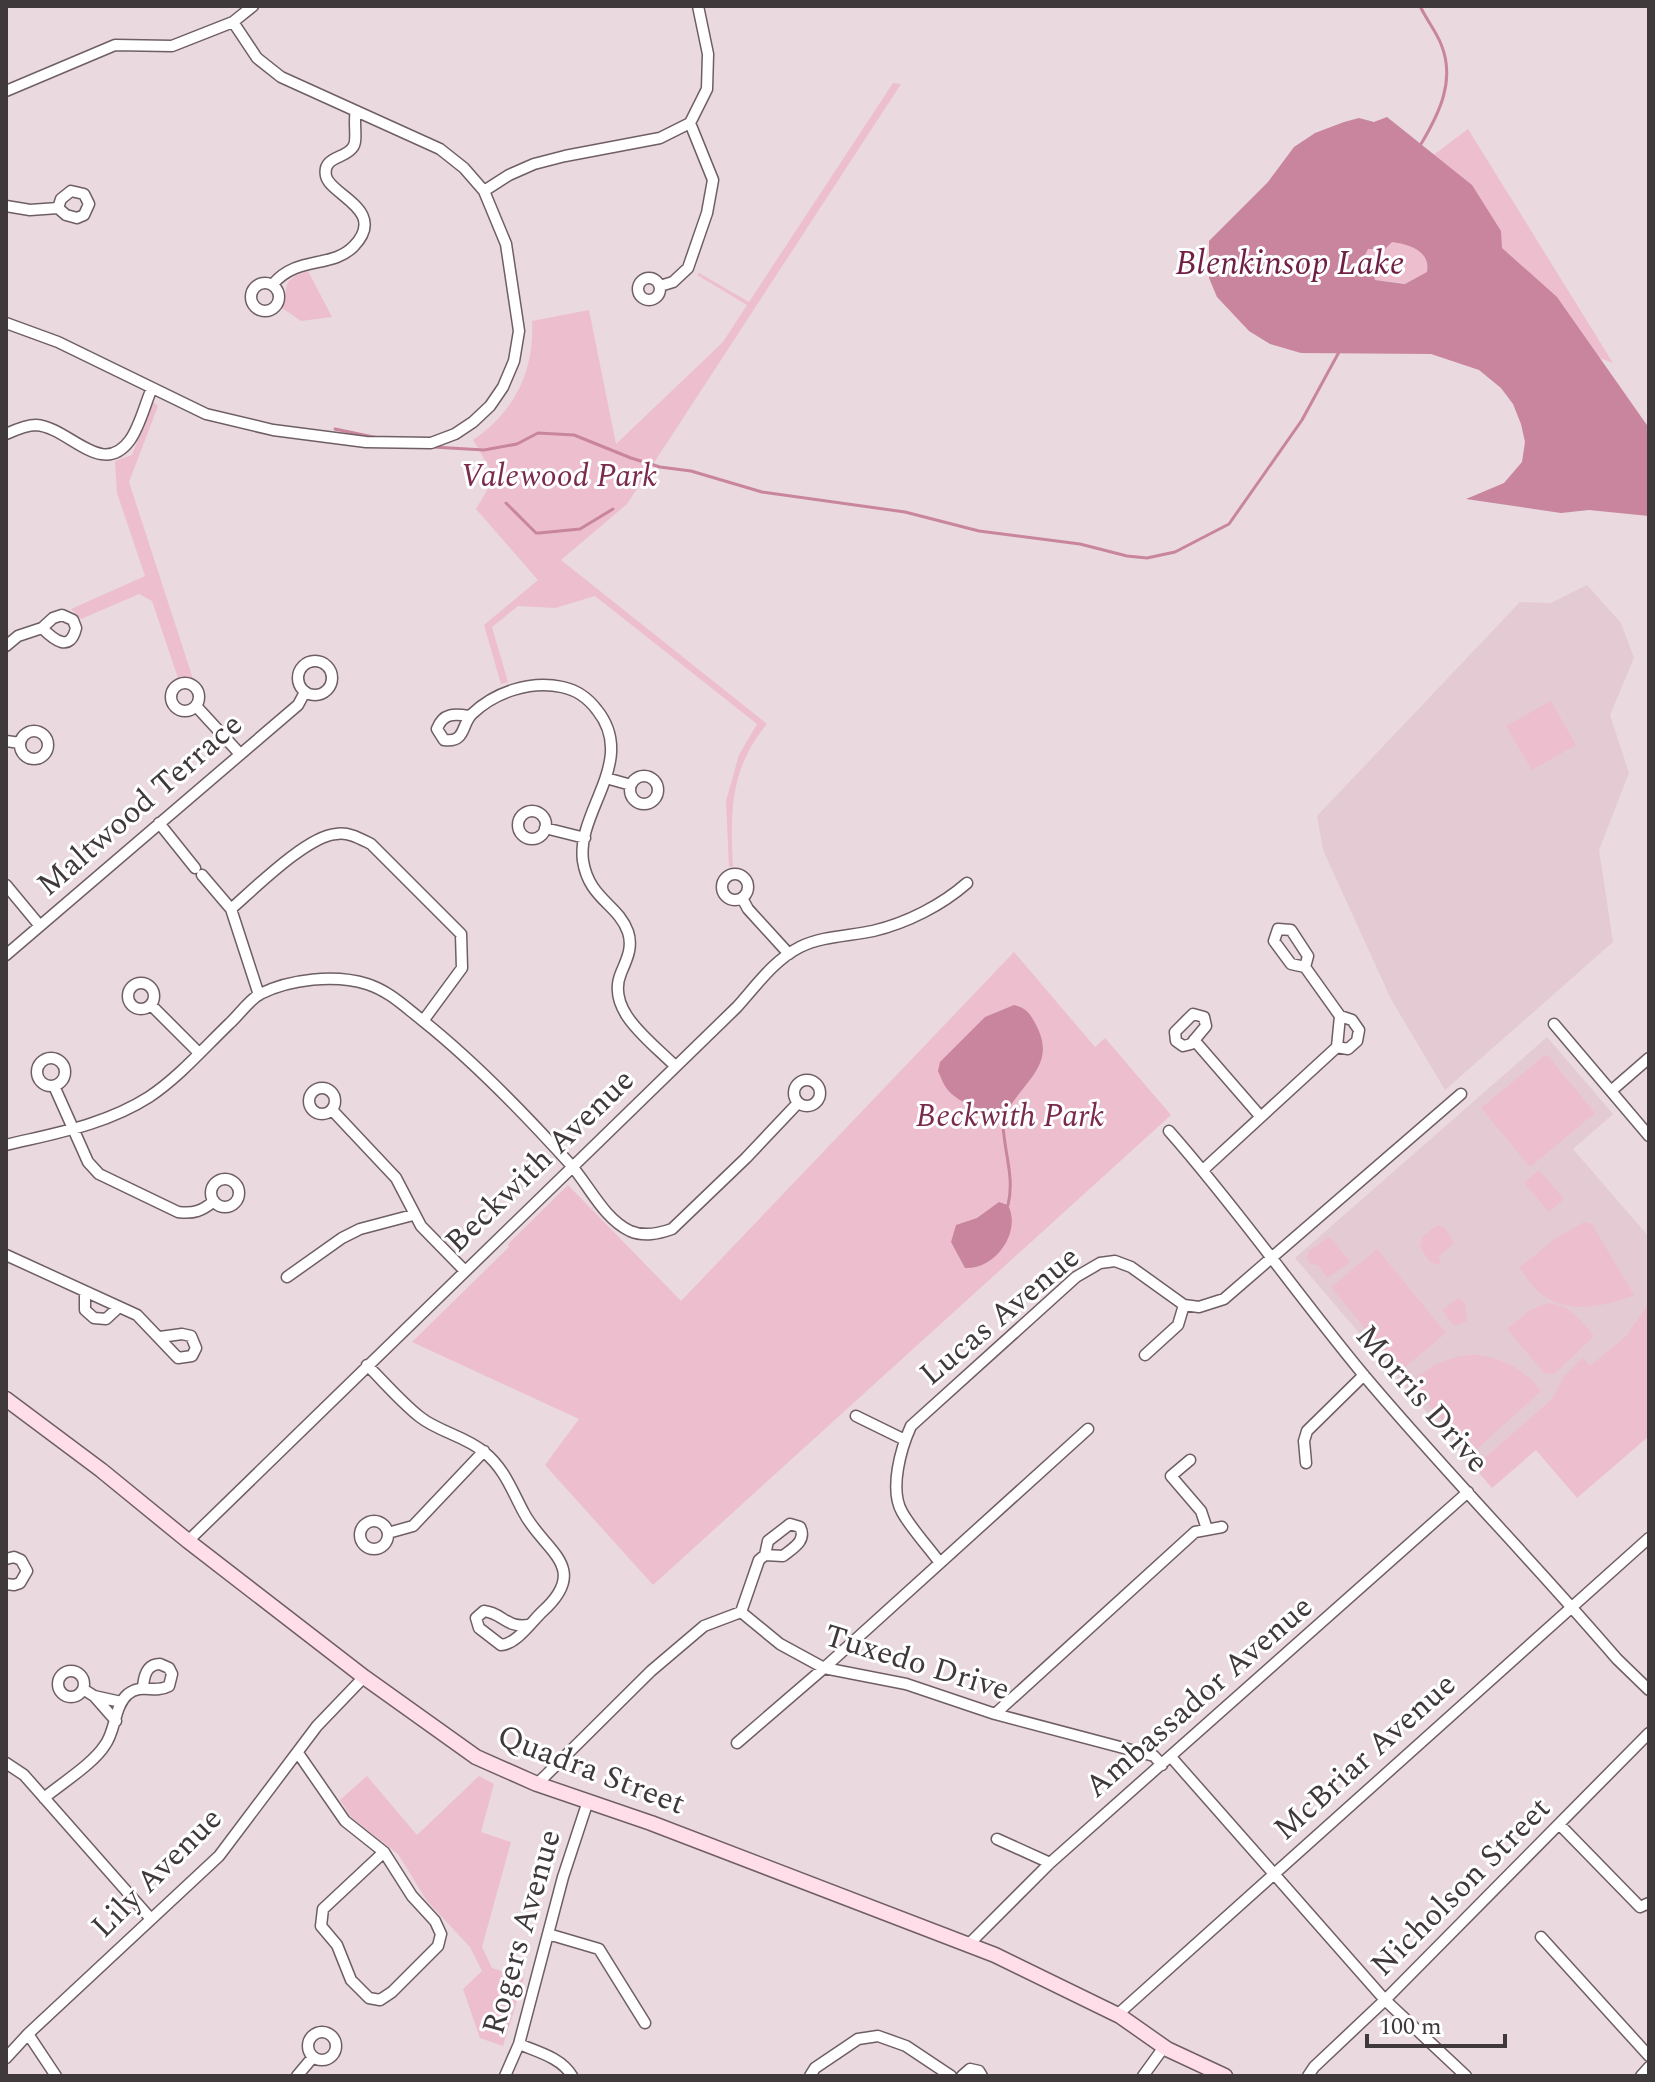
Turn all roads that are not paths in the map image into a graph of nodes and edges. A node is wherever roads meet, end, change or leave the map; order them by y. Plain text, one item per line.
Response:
1 (253, 6) edge
2 (698, 6) edge
3 (233, 22) junction
4 (6, 91) edge
5 (356, 111) junction
6 (690, 123) junction
7 (484, 191) junction
8 (6, 206) edge
9 (58, 208) dead end
10 (273, 284) dead end
11 (660, 286) dead end
12 (6, 323) edge
13 (152, 388) junction
14 (6, 434) edge
15 (42, 628) dead end
16 (6, 646) edge
17 (305, 692) dead end
18 (196, 706) dead end
19 (470, 716) dead end
20 (6, 741) edge
21 (20, 743) dead end
22 (240, 754) junction
23 (606, 778) junction
24 (631, 785) dead end
25 (159, 823) junction
26 (545, 828) dead end
27 (585, 838) junction
28 (967, 883) dead end
29 (6, 885) edge
30 (742, 898) dead end
31 (231, 909) junction
32 (40, 926) junction
33 (789, 954) junction
34 (6, 955) edge
35 (1305, 967) dead end
36 (259, 995) junction
37 (151, 1005) dead end
38 (1340, 1016) junction
39 (423, 1021) junction
40 (1554, 1024) dead end
41 (1194, 1040) dead end
42 (1337, 1047) junction
43 (199, 1053) junction
44 (1649, 1058) edge
45 (675, 1066) junction
46 (54, 1086) dead end
47 (1611, 1091) junction
48 (1461, 1094) dead end
49 (798, 1103) dead end
50 (332, 1110) dead end
51 (1260, 1116) junction
52 (74, 1130) junction
53 (1169, 1131) dead end
54 (1649, 1136) edge
55 (6, 1145) edge
56 (572, 1166) junction
57 (1203, 1170) junction
58 (214, 1201) dead end
59 (413, 1215) junction
60 (6, 1255) edge
61 (1270, 1259) junction
62 (465, 1271) junction
63 (287, 1277) dead end
64 (85, 1292) junction
65 (1184, 1305) junction
66 (119, 1307) junction
67 (160, 1337) dead end
68 (1145, 1355) dead end
69 (367, 1365) junction
70 (1364, 1375) junction
71 (6, 1399) edge
72 (856, 1416) dead end
73 (1088, 1429) dead end
74 (905, 1440) junction
75 (484, 1451) junction
76 (1190, 1460) dead end
77 (1306, 1463) dead end
78 (1468, 1492) junction
79 (1222, 1527) dead end
80 (1207, 1529) junction
81 (388, 1533) dead end
82 (1649, 1538) edge
83 (188, 1541) junction
84 (765, 1555) dead end
85 (6, 1559) edge
86 (940, 1563) junction
87 (6, 1585) edge
88 (1571, 1606) junction
89 (741, 1612) junction
90 (528, 1625) junction
91 (824, 1668) junction
92 (364, 1677) junction
93 (143, 1687) dead end
94 (83, 1689) dead end
95 (1649, 1690) edge
96 (94, 1696) junction
97 (121, 1702) junction
98 (995, 1714) junction
99 (116, 1721) junction
100 (1649, 1733) edge
101 (737, 1743) dead end
102 (298, 1753) junction
103 (1171, 1757) junction
104 (6, 1763) edge
105 (1162, 1765) junction
106 (537, 1784) junction
107 (44, 1798) junction
108 (588, 1801) junction
109 (1560, 1825) junction
110 (997, 1839) dead end
111 (384, 1852) junction
112 (1050, 1863) junction
113 (1275, 1873) junction
114 (1649, 1903) edge
115 (151, 1919) junction
116 (548, 1934) junction
117 (1541, 1937) dead end
118 (968, 1945) junction
119 (1385, 2000) junction
120 (1117, 2015) junction
121 (645, 2023) dead end
122 (28, 2034) junction
123 (519, 2044) junction
124 (1164, 2047) junction
125 (1649, 2056) edge
126 (313, 2057) dead end
127 (6, 2058) edge
128 (1649, 2067) edge
129 (56, 2076) edge
130 (297, 2076) edge
131 (505, 2076) edge
132 (572, 2076) edge
133 (810, 2076) edge
134 (951, 2076) edge
135 (962, 2076) edge
136 (982, 2076) edge
137 (1143, 2076) edge
138 (1225, 2076) edge
139 (1308, 2076) edge
140 (1466, 2076) edge
141 (1641, 2076) edge

1 - 3 street
2 - 6 street
3 - 4 street
3 - 5 street
5 - 7 street
5 - 10 street
6 - 7 street
6 - 11 street
7 - 13 street
8 - 9 street
12 - 13 street
13 - 14 street
15 - 16 street
17 - 22 street, Maltwood Terrace
18 - 22 street
19 - 23 street
20 - 21 street
22 - 25 street, Maltwood Terrace
23 - 24 street
23 - 27 street
25 - 31 street
25 - 32 street, Maltwood Terrace
26 - 27 street
27 - 45 street
28 - 33 street, Beckwith Avenue
29 - 32 street
30 - 33 street
31 - 36 street
31 - 39 street
32 - 34 street, Maltwood Terrace
33 - 45 street, Beckwith Avenue
35 - 38 street
36 - 39 street
36 - 43 street
37 - 43 street
38 - 42 street
38 - 42 street
39 - 56 street
40 - 47 street
41 - 51 street
42 - 51 street
43 - 52 street
44 - 47 street
45 - 56 street, Beckwith Avenue
46 - 52 street
47 - 54 street
48 - 61 street
49 - 56 street
50 - 59 street
51 - 57 street
52 - 55 street
52 - 58 street
53 - 57 street, Morris Drive
56 - 62 street, Beckwith Avenue
57 - 61 street, Morris Drive
59 - 62 street
59 - 63 street
60 - 64 street
61 - 65 street
61 - 70 street, Morris Drive
62 - 69 street, Beckwith Avenue
64 - 66 street
64 - 66 street
65 - 68 street
65 - 74 street, Lucas Avenue
66 - 67 street
69 - 75 street
69 - 83 street, Beckwith Avenue
70 - 77 street
70 - 78 street, Morris Drive
71 - 83 main road, Quadra Street
72 - 74 street
73 - 86 street
74 - 86 street, Lucas Avenue
75 - 81 street
75 - 90 street
76 - 80 street
78 - 88 street, Morris Drive
78 - 103 street, Ambassador Avenue
79 - 80 street
80 - 98 street
82 - 88 street, McBriar Avenue
83 - 92 main road, Quadra Street
84 - 89 street
85 - 87 street
86 - 91 street
88 - 95 street, Morris Drive
88 - 113 street, McBriar Avenue
89 - 91 street, Tuxedo Drive
89 - 106 street
90 - 90 street
91 - 98 street, Tuxedo Drive
91 - 101 street
92 - 102 street, Lily Avenue
92 - 106 main road, Quadra Street
93 - 97 street
94 - 96 street
96 - 97 street
96 - 99 street
97 - 99 street
98 - 105 street, Tuxedo Drive
99 - 107 street
100 - 109 street, Nicholson Street
102 - 111 street
102 - 115 street, Lily Avenue
103 - 105 street, Ambassador Avenue
103 - 113 street
104 - 107 street
105 - 112 street, Ambassador Avenue
106 - 108 main road, Quadra Street
107 - 115 street
108 - 116 street, Rogers Avenue
108 - 118 main road, Quadra Street
109 - 114 street
109 - 119 street, Nicholson Street
110 - 112 street
111 - 111 street
112 - 118 street, Ambassador Avenue
113 - 119 street
113 - 120 street, McBriar Avenue
115 - 122 street, Lily Avenue
116 - 121 street
116 - 123 street, Rogers Avenue
117 - 125 street
118 - 120 main road, Quadra Street
119 - 139 street, Nicholson Street
119 - 140 street
120 - 124 main road, Quadra Street
122 - 127 street, Lily Avenue
122 - 129 street
123 - 131 street, Rogers Avenue
123 - 132 street
124 - 137 street
124 - 138 main road, Quadra Street
126 - 130 street
128 - 141 street
133 - 134 street
135 - 136 street

